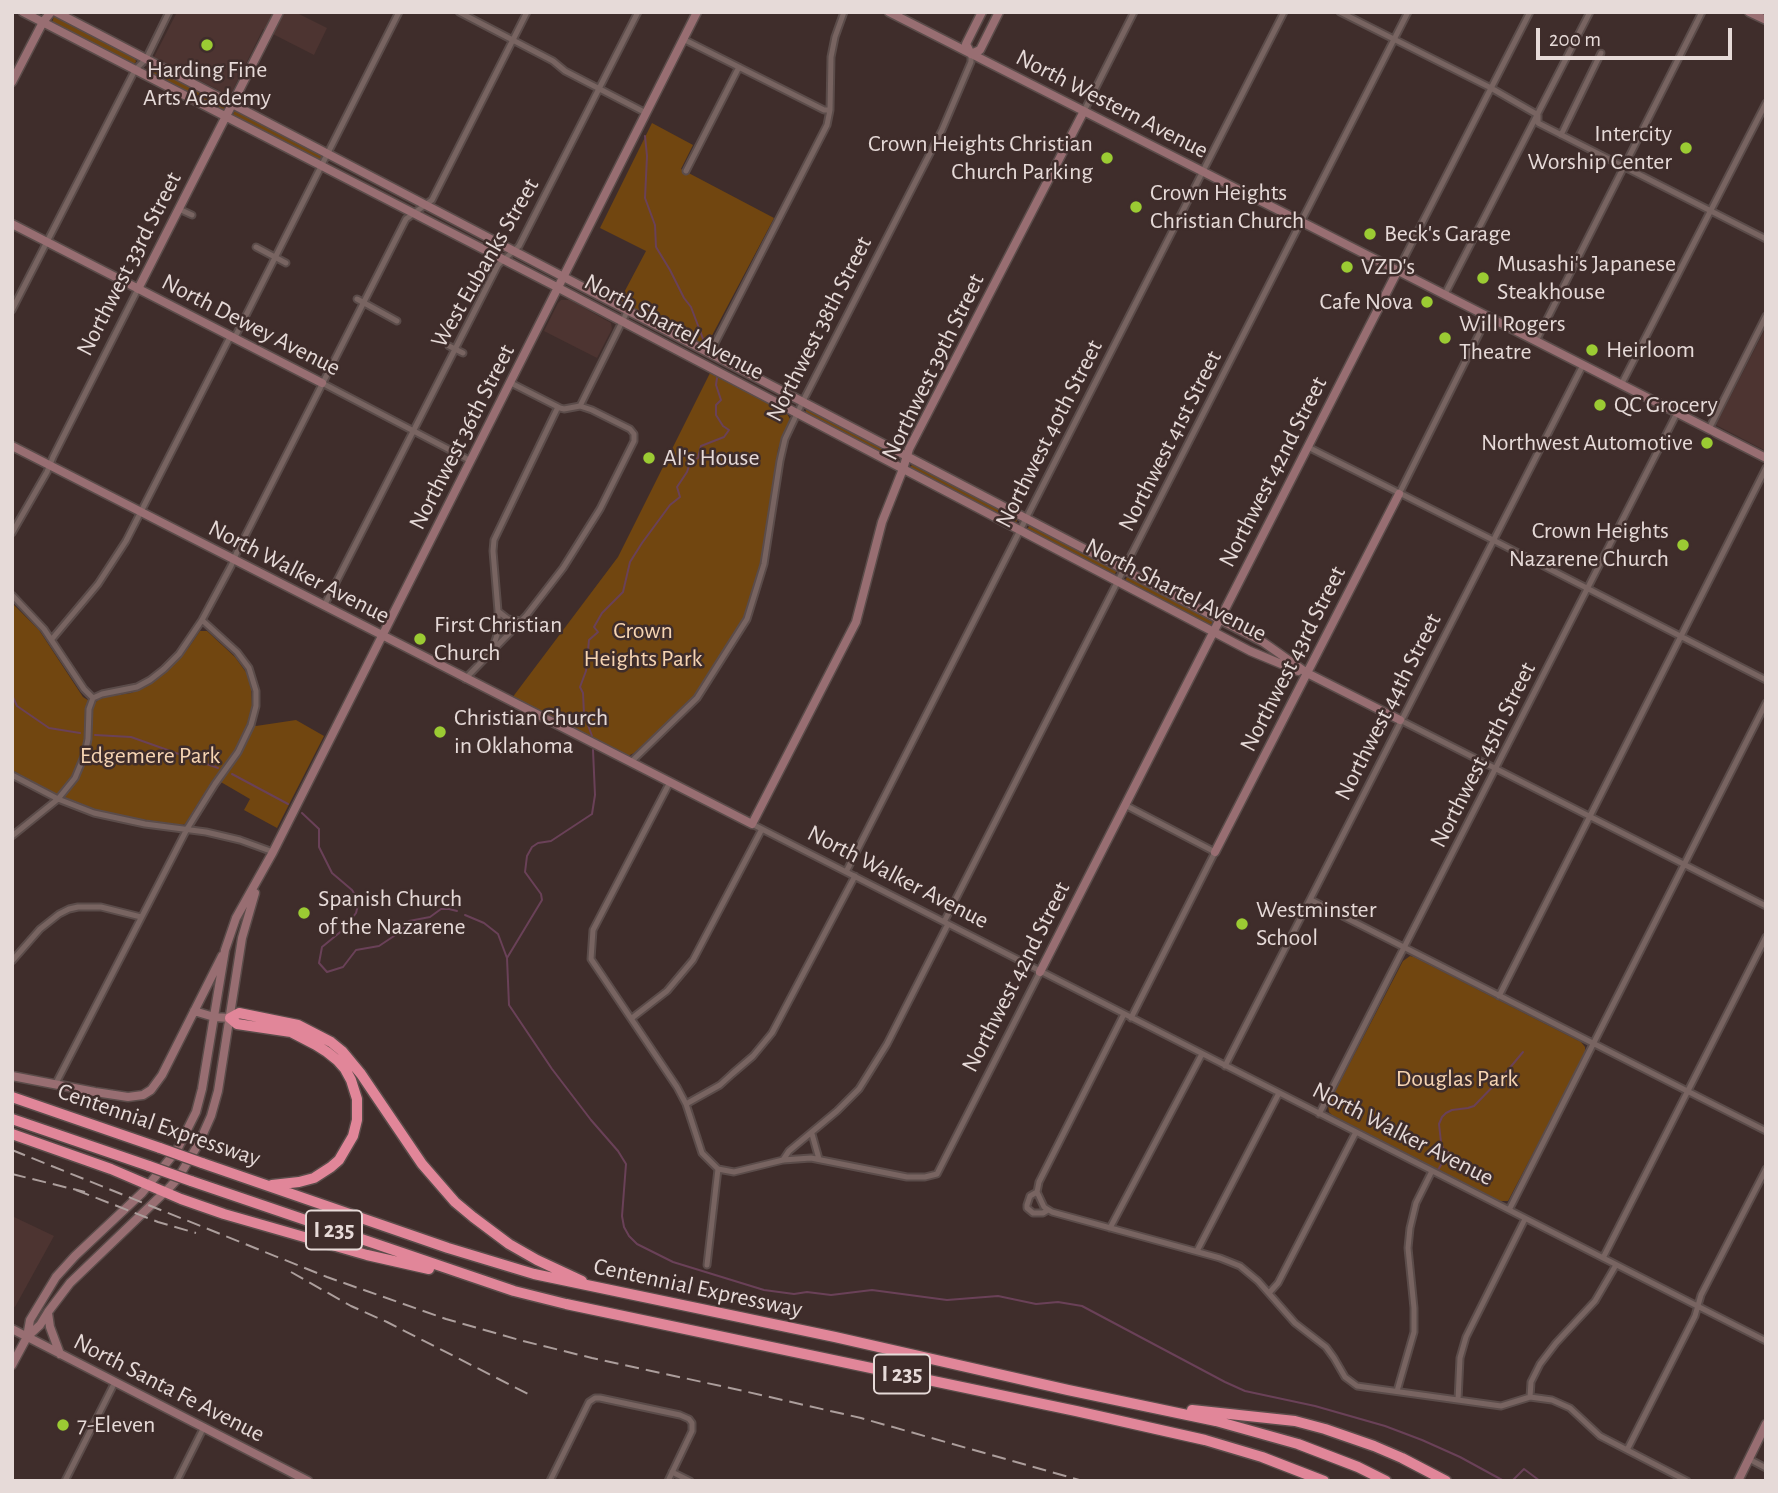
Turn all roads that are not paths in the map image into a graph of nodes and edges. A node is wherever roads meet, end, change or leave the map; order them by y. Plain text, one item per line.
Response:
1 (23, 12) edge
2 (54, 12) edge
3 (169, 12) edge
4 (279, 12) edge
5 (399, 12) edge
6 (459, 12) edge
7 (527, 12) edge
8 (638, 12) edge
9 (697, 12) edge
10 (844, 12) edge
11 (889, 12) edge
12 (982, 12) edge
13 (999, 12) edge
14 (1135, 12) edge
15 (1284, 12) edge
16 (1340, 12) edge
17 (1408, 12) edge
18 (1530, 12) edge
19 (1590, 12) edge
20 (1702, 12) edge
21 (1749, 12) edge
22 (1766, 20) edge
23 (43, 22) junction
24 (683, 39) junction
25 (513, 40) junction
26 (1394, 40) junction
27 (1601, 53) dead end
28 (971, 54) junction
29 (146, 59) junction
30 (739, 67) junction
31 (135, 70) junction
32 (12, 82) edge
33 (600, 89) junction
34 (1491, 89) junction
35 (1766, 103) edge
36 (233, 104) junction
37 (830, 110) junction
38 (1084, 111) junction
39 (646, 113) junction
40 (1538, 115) junction
41 (226, 117) junction
42 (1561, 135) junction
43 (328, 154) junction
44 (322, 166) junction
45 (1624, 166) junction
46 (686, 171) dead end
47 (1203, 172) junction
48 (425, 205) junction
49 (179, 209) junction
50 (1710, 211) junction
51 (413, 213) junction
52 (192, 215) dead end
53 (1301, 222) junction
54 (12, 224) edge
55 (1766, 239) edge
56 (47, 242) junction
57 (256, 247) dead end
58 (514, 251) junction
59 (276, 257) junction
60 (503, 260) junction
61 (286, 263) dead end
62 (1398, 270) junction
63 (565, 277) junction
64 (138, 289) junction
65 (559, 289) junction
66 (1445, 294) junction
67 (360, 301) junction
68 (12, 310) edge
69 (628, 310) junction
70 (1488, 316) junction
71 (1766, 316) edge
72 (397, 321) dead end
73 (622, 322) junction
74 (232, 338) junction
75 (1536, 341) junction
76 (449, 346) dead end
77 (456, 349) junction
78 (713, 352) junction
79 (463, 353) dead end
80 (1583, 365) junction
81 (322, 383) junction
82 (511, 383) junction
83 (1621, 385) junction
84 (803, 401) junction
85 (580, 406) junction
86 (558, 407) junction
87 (1677, 413) junction
88 (797, 414) junction
89 (1709, 429) junction
90 (413, 432) junction
91 (12, 446) edge
92 (1308, 447) junction
93 (907, 456) junction
94 (1766, 458) edge
95 (471, 461) junction
96 (50, 465) junction
97 (1766, 468) edge
98 (903, 469) junction
99 (1399, 494) junction
100 (141, 512) junction
101 (1026, 518) junction
102 (1020, 530) junction
103 (12, 533) edge
104 (1493, 540) junction
105 (234, 559) junction
106 (1124, 570) junction
107 (1118, 582) junction
108 (1587, 589) junction
109 (12, 595) edge
110 (324, 606) junction
111 (498, 611) junction
112 (1220, 620) junction
113 (202, 621) junction
114 (521, 621) junction
115 (1214, 632) junction
116 (382, 636) junction
117 (1682, 638) junction
118 (52, 639) junction
119 (490, 653) junction
120 (1307, 673) junction
121 (465, 679) junction
122 (1766, 680) edge
123 (93, 698) junction
124 (1766, 703) edge
125 (1400, 720) junction
126 (631, 762) junction
127 (1496, 769) junction
128 (12, 775) edge
129 (670, 782) junction
130 (58, 799) junction
131 (1125, 805) junction
132 (1591, 817) junction
133 (752, 824) junction
134 (762, 829) junction
135 (187, 830) junction
136 (12, 836) edge
137 (273, 852) junction
138 (1216, 852) junction
139 (1685, 865) junction
140 (846, 872) junction
141 (855, 876) junction
142 (260, 878) junction
143 (1311, 900) junction
144 (1766, 906) edge
145 (141, 917) junction
146 (946, 923) junction
147 (1766, 937) edge
148 (1405, 948) junction
149 (225, 950) junction
150 (12, 961) edge
151 (1040, 972) junction
152 (1499, 996) junction
153 (194, 1011) junction
154 (1124, 1014) junction
155 (214, 1017) junction
156 (230, 1018) junction
157 (632, 1018) junction
158 (1131, 1018) junction
159 (1594, 1044) junction
160 (1202, 1054) junction
161 (1226, 1066) junction
162 (12, 1076) edge
163 (55, 1085) junction
164 (1687, 1092) junction
165 (1279, 1093) junction
166 (12, 1097) edge
167 (686, 1104) junction
168 (1319, 1114) junction
169 (12, 1119) edge
170 (1766, 1131) edge
171 (1356, 1132) junction
172 (812, 1133) junction
173 (12, 1134) edge
174 (819, 1159) junction
175 (783, 1160) junction
176 (718, 1169) junction
177 (1766, 1169) edge
178 (1432, 1171) junction
179 (149, 1185) junction
180 (268, 1186) junction
181 (165, 1192) junction
182 (1037, 1192) junction
183 (1048, 1210) junction
184 (1509, 1210) junction
185 (1525, 1219) junction
186 (1111, 1227) junction
187 (1198, 1251) junction
188 (1602, 1258) junction
189 (707, 1265) dead end
190 (1616, 1265) junction
191 (477, 1280) junction
192 (598, 1289) junction
193 (1269, 1293) junction
194 (1698, 1307) junction
195 (48, 1312) junction
196 (12, 1329) edge
197 (27, 1337) junction
198 (1766, 1342) edge
199 (60, 1354) junction
200 (12, 1365) edge
201 (115, 1382) junction
202 (1397, 1391) junction
203 (1530, 1398) junction
204 (1458, 1400) junction
205 (1129, 1403) junction
206 (1766, 1424) edge
207 (204, 1427) junction
208 (1627, 1450) junction
209 (1749, 1459) junction
210 (1766, 1468) edge
211 (291, 1472) junction
212 (672, 1472) junction
213 (65, 1481) edge
214 (177, 1481) edge
215 (286, 1481) edge
216 (308, 1481) edge
217 (550, 1481) edge
218 (668, 1481) edge
219 (690, 1481) edge
220 (1324, 1481) edge
221 (1386, 1481) edge
222 (1446, 1481) edge
223 (1687, 1481) edge
224 (1738, 1481) edge

1 - 23 street, North Shartel Avenue
2 - 23 street
2 - 29 street, North Shartel Avenue
3 - 29 street
4 - 36 street, Northwest 33rd Street
5 - 43 street
6 - 25 street
7 - 25 street
8 - 33 street, West Eubanks Street
9 - 24 street, Northwest 36th Street
10 - 37 street
11 - 28 street, North Western Avenue
12 - 28 street, Northwest 38th Street
13 - 28 street, Northwest 38th Street
14 - 38 street, Northwest 39th Street
15 - 47 street, Northwest 40th Street
16 - 26 street
17 - 26 street, Northwest 41st Street
18 - 34 street, Northwest 42nd Street
19 - 40 street
20 - 45 street
21 - 22 street
23 - 31 street, North Shartel Avenue
23 - 32 street
24 - 30 street
24 - 39 street, Northwest 36th Street
25 - 33 street
25 - 48 street
26 - 34 street
26 - 53 street, Northwest 41st Street
27 - 42 street
28 - 38 street, North Western Avenue
28 - 84 street, Northwest 38th Street
29 - 31 street
29 - 36 street, North Shartel Avenue
30 - 37 street
30 - 46 street
31 - 41 street, North Shartel Avenue
31 - 56 street
33 - 39 street
33 - 58 street, West Eubanks Street
34 - 40 street
34 - 62 street, Northwest 42nd Street
35 - 50 street
36 - 41 street, Northwest 33rd Street
36 - 43 street, North Shartel Avenue
37 - 78 street
38 - 47 street, North Western Avenue
38 - 93 street, Northwest 39th Street
39 - 63 street, Northwest 36th Street
40 - 42 street
40 - 66 street
41 - 44 street, North Shartel Avenue
41 - 49 street, Northwest 33rd Street
42 - 45 street
43 - 44 street
43 - 48 street, North Shartel Avenue
44 - 51 street, North Shartel Avenue
44 - 59 street
45 - 50 street
45 - 75 street
47 - 53 street, North Western Avenue
47 - 101 street, Northwest 40th Street
48 - 51 street
48 - 58 street, North Shartel Avenue
49 - 52 street
49 - 64 street, Northwest 33rd Street
50 - 55 street
50 - 83 street
51 - 60 street, North Shartel Avenue
51 - 67 street
53 - 62 street, North Western Avenue
53 - 106 street, Northwest 41st Street
54 - 56 street, North Dewey Avenue
56 - 64 street, North Dewey Avenue
56 - 68 street
57 - 59 street
58 - 60 street, West Eubanks Street
58 - 63 street, North Shartel Avenue
59 - 61 street
59 - 74 street
60 - 65 street, North Shartel Avenue
60 - 77 street, West Eubanks Street
62 - 66 street, North Western Avenue
62 - 92 street, Northwest 42nd Street
63 - 65 street, Northwest 36th Street
63 - 69 street, North Shartel Avenue
64 - 74 street, North Dewey Avenue
64 - 96 street, Northwest 33rd Street
65 - 73 street, North Shartel Avenue
65 - 82 street, Northwest 36th Street
66 - 70 street, North Western Avenue
67 - 72 street
67 - 81 street
69 - 73 street
69 - 78 street, North Shartel Avenue
70 - 75 street, North Western Avenue
70 - 99 street, Northwest 43rd Street
71 - 89 street
73 - 85 street
73 - 88 street, North Shartel Avenue
74 - 81 street, North Dewey Avenue
74 - 100 street
75 - 80 street, North Western Avenue
76 - 77 street
77 - 79 street
77 - 90 street, West Eubanks Street
78 - 84 street, North Shartel Avenue
80 - 83 street, North Western Avenue
80 - 104 street, Northwest 44th Street
81 - 90 street, North Dewey Avenue
81 - 105 street
82 - 86 street
82 - 95 street, Northwest 36th Street
83 - 87 street, North Western Avenue
84 - 88 street, Northwest 38th Street
84 - 93 street, North Shartel Avenue
85 - 86 street
85 - 114 street
86 - 111 street
87 - 89 street, North Western Avenue
87 - 108 street, Northwest 45th Street
88 - 98 street, North Shartel Avenue
88 - 126 street, Northwest 38th Street
89 - 94 street, North Western Avenue
90 - 95 street, North Dewey Avenue
90 - 110 street, West Eubanks Street
91 - 96 street, North Walker Avenue
92 - 99 street
92 - 112 street, Northwest 42nd Street
93 - 98 street, Northwest 39th Street
93 - 101 street, North Shartel Avenue
95 - 116 street, Northwest 36th Street
96 - 100 street, North Walker Avenue
96 - 103 street, Northwest 33rd Street
97 - 117 street
98 - 102 street, North Shartel Avenue
98 - 133 street, Northwest 39th Street
99 - 104 street
99 - 120 street, Northwest 43rd Street
100 - 105 street, North Walker Avenue
100 - 118 street
101 - 102 street, Northwest 40th Street
101 - 106 street, North Shartel Avenue
102 - 107 street, North Shartel Avenue
102 - 140 street, Northwest 40th Street
104 - 108 street
104 - 125 street, Northwest 44th Street
105 - 110 street, North Walker Avenue
105 - 113 street
106 - 107 street, Northwest 41st Street
106 - 112 street, North Shartel Avenue
107 - 115 street, North Shartel Avenue
107 - 146 street, Northwest 41st Street
108 - 117 street
108 - 127 street, Northwest 45th Street
109 - 118 street
110 - 116 street, North Walker Avenue
111 - 114 street
111 - 119 street
112 - 115 street, Northwest 42nd Street
112 - 120 street, North Shartel Avenue
113 - 123 street
113 - 135 street
114 - 119 street
115 - 120 street, North Shartel Avenue
115 - 131 street, Northwest 42nd Street
116 - 121 street, North Walker Avenue
116 - 137 street, Northwest 36th Street
117 - 122 street
117 - 132 street
118 - 123 street
119 - 121 street
120 - 125 street, North Shartel Avenue
120 - 138 street, Northwest 43rd Street
121 - 126 street, North Walker Avenue
123 - 130 street
124 - 139 street
125 - 127 street, North Shartel Avenue
125 - 143 street, Northwest 44th Street
126 - 129 street, North Walker Avenue
127 - 132 street, North Shartel Avenue
127 - 148 street, Northwest 45th Street
128 - 130 street
129 - 133 street, North Walker Avenue
129 - 157 street
130 - 135 street
130 - 136 street
131 - 138 street
131 - 151 street, Northwest 42nd Street
132 - 139 street, North Shartel Avenue
132 - 152 street
133 - 134 street, North Walker Avenue
134 - 140 street, North Walker Avenue
134 - 157 street
135 - 137 street
135 - 145 street
137 - 142 street, Northwest 36th Street
138 - 158 street, Northwest 43rd Street
139 - 144 street, North Shartel Avenue
139 - 159 street
140 - 141 street, North Walker Avenue
141 - 146 street, North Walker Avenue
141 - 167 street
142 - 149 street, Northwest 36th Street
142 - 156 street, Northwest 36th Street
143 - 148 street
143 - 161 street, Northwest 44th Street
145 - 150 street
145 - 163 street
146 - 151 street, North Walker Avenue
146 - 172 street, Northwest 41st Street
147 - 164 street
148 - 152 street
148 - 168 street, Northwest 45th Street
149 - 153 street
149 - 155 street, Northwest 36th Street
151 - 154 street, North Walker Avenue
151 - 174 street, Northwest 42nd Street
152 - 159 street
153 - 155 street
153 - 163 street
154 - 158 street, North Walker Avenue
154 - 182 street
155 - 156 street
155 - 179 street, Northwest 36th Street
156 - 180 highway
156 - 181 street, Northwest 36th Street
156 - 192 highway
157 - 167 street
158 - 160 street, North Walker Avenue
159 - 164 street
159 - 184 street
160 - 161 street, North Walker Avenue
160 - 186 street
161 - 165 street, North Walker Avenue
162 - 163 street
164 - 170 street
164 - 188 street
165 - 168 street, North Walker Avenue
165 - 187 street
166 - 180 highway, Centennial Expressway / I 235, bridge
167 - 176 street
168 - 171 street, North Walker Avenue
169 - 191 highway, Centennial Expressway / I 235, bridge
171 - 178 street, North Walker Avenue
171 - 193 street
172 - 174 street
172 - 175 street, Northwest 41st Street
173 - 179 highway
174 - 175 street
175 - 176 street
176 - 189 street
177 - 194 street
178 - 184 street, North Walker Avenue
178 - 202 street
179 - 181 highway
179 - 197 street
180 - 192 highway, Centennial Expressway / I 235
181 - 191 highway
181 - 195 street, Northwest 36th Street
182 - 183 street
182 - 183 street
183 - 186 street
184 - 185 street, North Walker Avenue
185 - 188 street, North Walker Avenue
185 - 204 street
186 - 187 street
187 - 193 street
188 - 190 street, North Walker Avenue
190 - 194 street, North Walker Avenue
190 - 203 street
191 - 220 highway, Centennial Expressway / I 235
192 - 205 highway, Centennial Expressway / I 235
193 - 202 street
194 - 198 street, North Walker Avenue
194 - 208 street
195 - 197 street, Northwest 36th Street
195 - 199 street
196 - 197 street, North Santa Fe Avenue
197 - 199 street, North Santa Fe Avenue
197 - 200 street
199 - 201 street, North Santa Fe Avenue
201 - 207 street, North Santa Fe Avenue
201 - 213 street
202 - 204 street
203 - 204 street
203 - 208 street
205 - 221 highway, Centennial Expressway / I 235
205 - 222 highway
206 - 209 street
207 - 211 street, North Santa Fe Avenue
207 - 214 street
208 - 223 street
209 - 210 street
209 - 224 street
211 - 215 street
211 - 216 street, North Santa Fe Avenue
212 - 217 street
212 - 218 street
212 - 219 street

